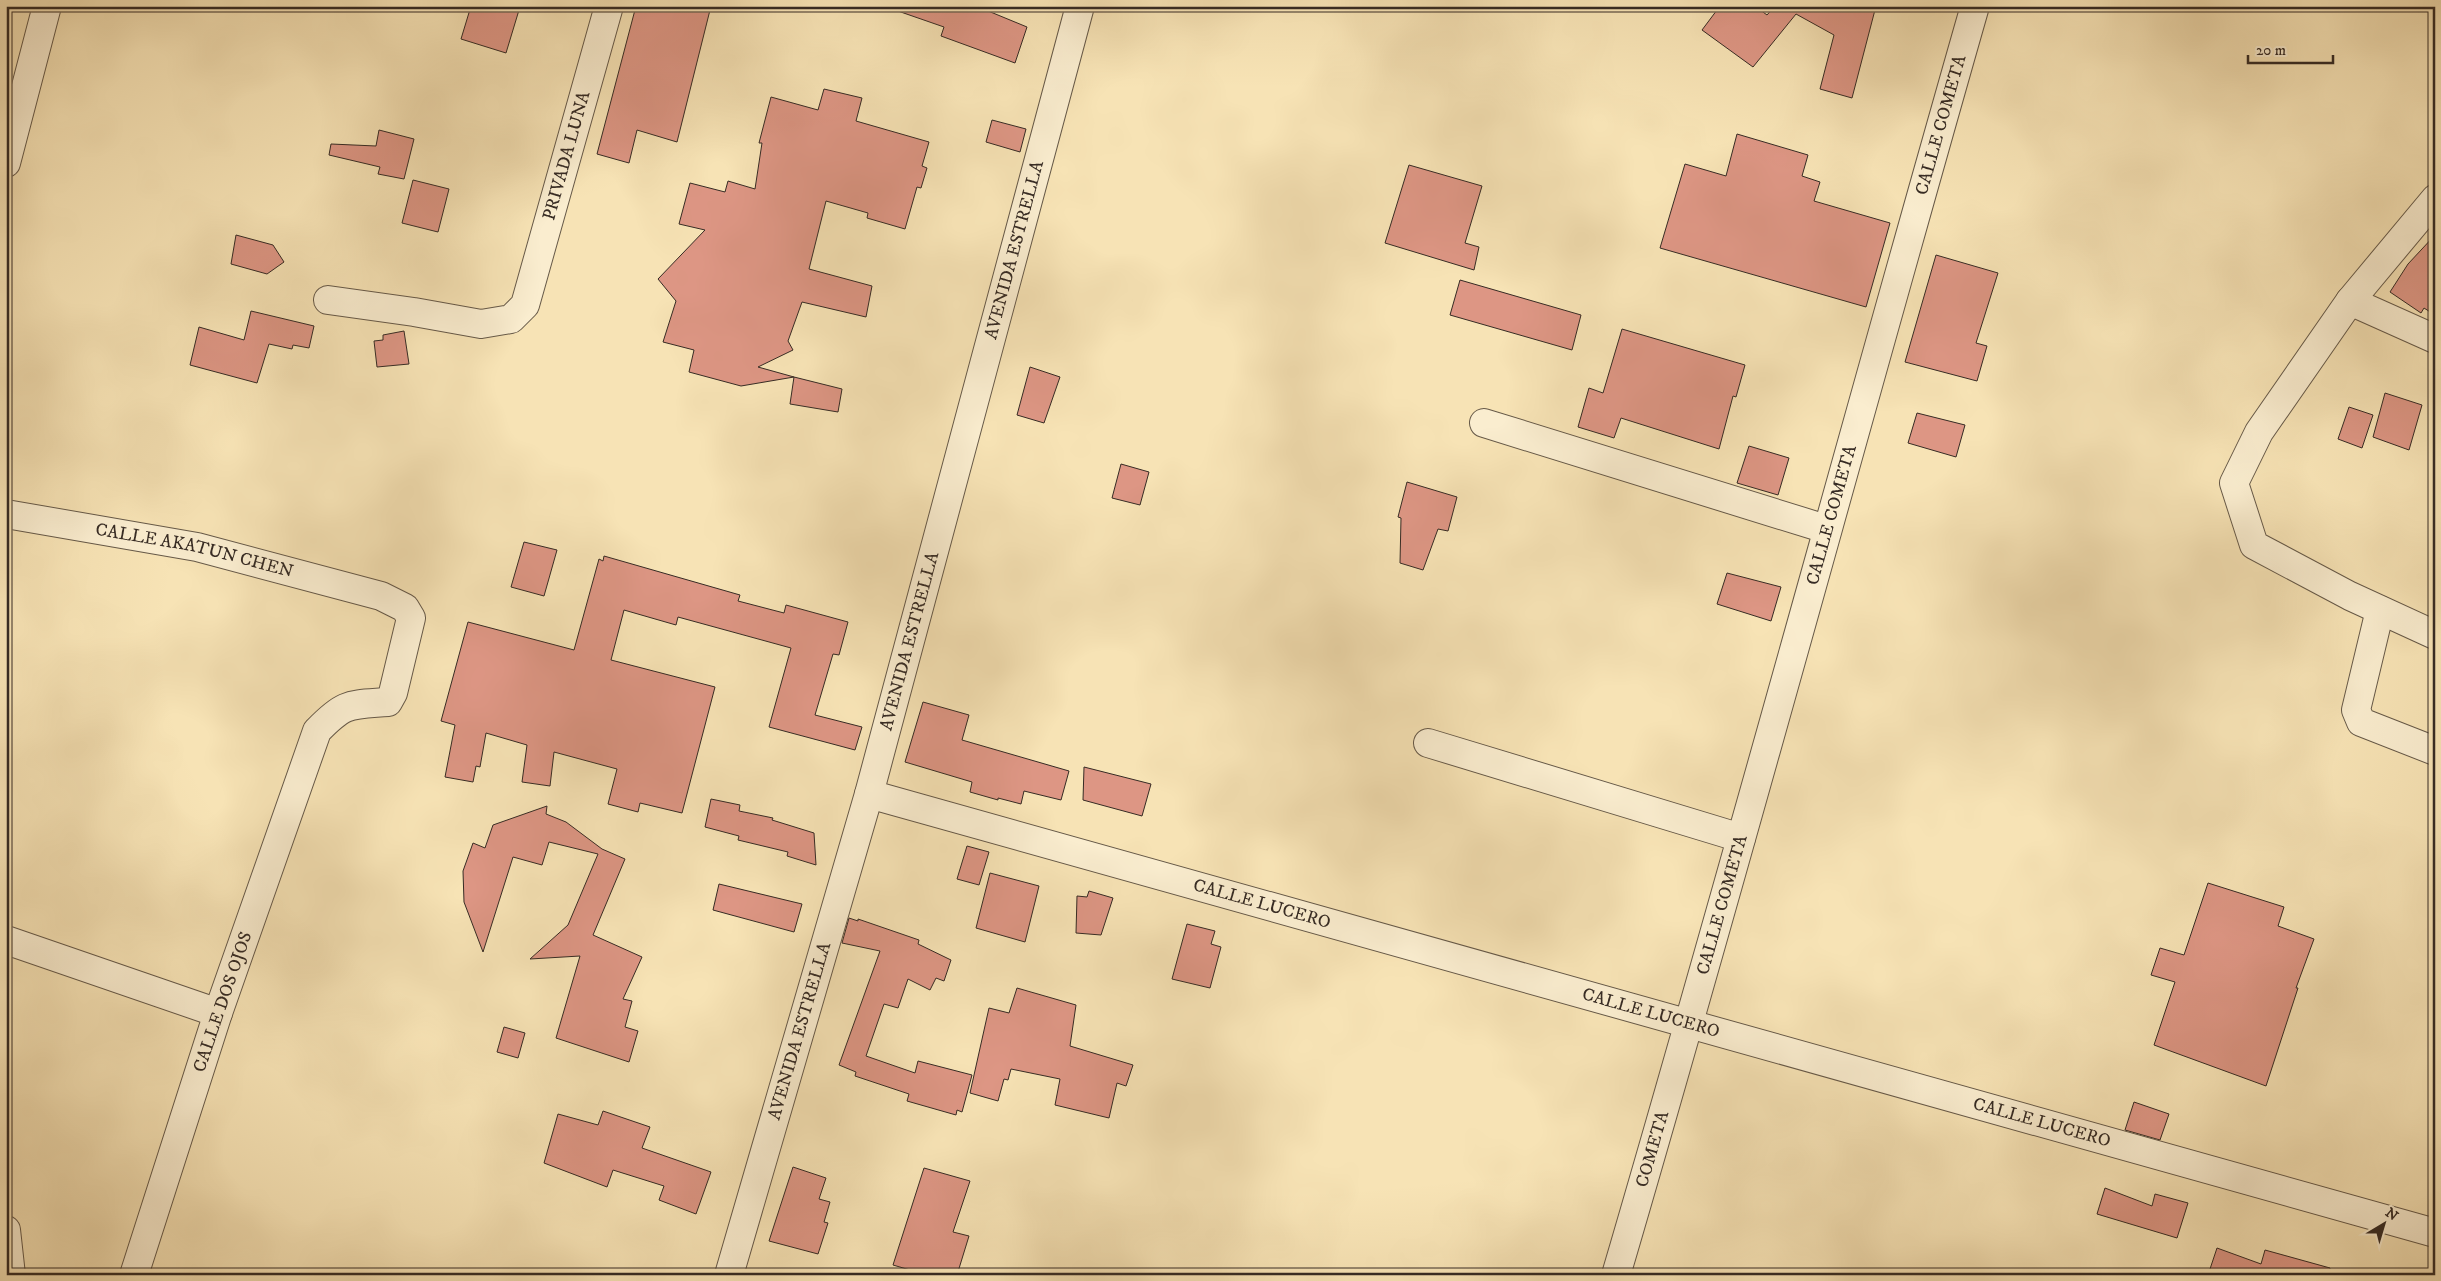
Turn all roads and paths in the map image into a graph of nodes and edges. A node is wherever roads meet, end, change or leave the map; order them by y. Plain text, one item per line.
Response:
1 (47, 6) edge
2 (609, 6) edge
3 (1080, 6) edge
4 (1974, 6) edge
5 (16, 76) edge
6 (6, 163) edge
7 (2435, 199) edge
8 (328, 300) dead end
9 (2350, 301) junction
10 (2435, 339) edge
11 (1484, 424) dead end
12 (6, 514) edge
13 (1826, 529) junction
14 (2380, 610) junction
15 (2435, 635) edge
16 (317, 731) joint
17 (1428, 743) dead end
18 (2435, 751) edge
19 (869, 794) junction
20 (1741, 838) junction
21 (6, 940) edge
22 (218, 1013) junction
23 (1690, 1023) junction
24 (6, 1230) edge
25 (2435, 1233) edge
26 (11, 1275) edge
27 (134, 1275) edge
28 (729, 1275) edge
29 (1616, 1275) edge

1 - 5 street
2 - 8 street, PRIVADA LUNA
3 - 19 street, AVENIDA ESTRELLA
4 - 13 street, CALLE COMETA
5 - 6 street
7 - 9 street
9 - 10 street
9 - 14 street
11 - 13 street
12 - 16 street, CALLE AKATUN CHEN
13 - 20 street, CALLE COMETA
14 - 15 street
14 - 18 street
16 - 22 street, CALLE DOS OJOS
17 - 20 street
19 - 23 street, CALLE LUCERO
19 - 28 street, AVENIDA ESTRELLA
20 - 23 street, CALLE COMETA
21 - 22 street
22 - 27 street, CALLE DOS OJOS
23 - 25 street, CALLE LUCERO
23 - 29 street, COMETA
24 - 26 street

